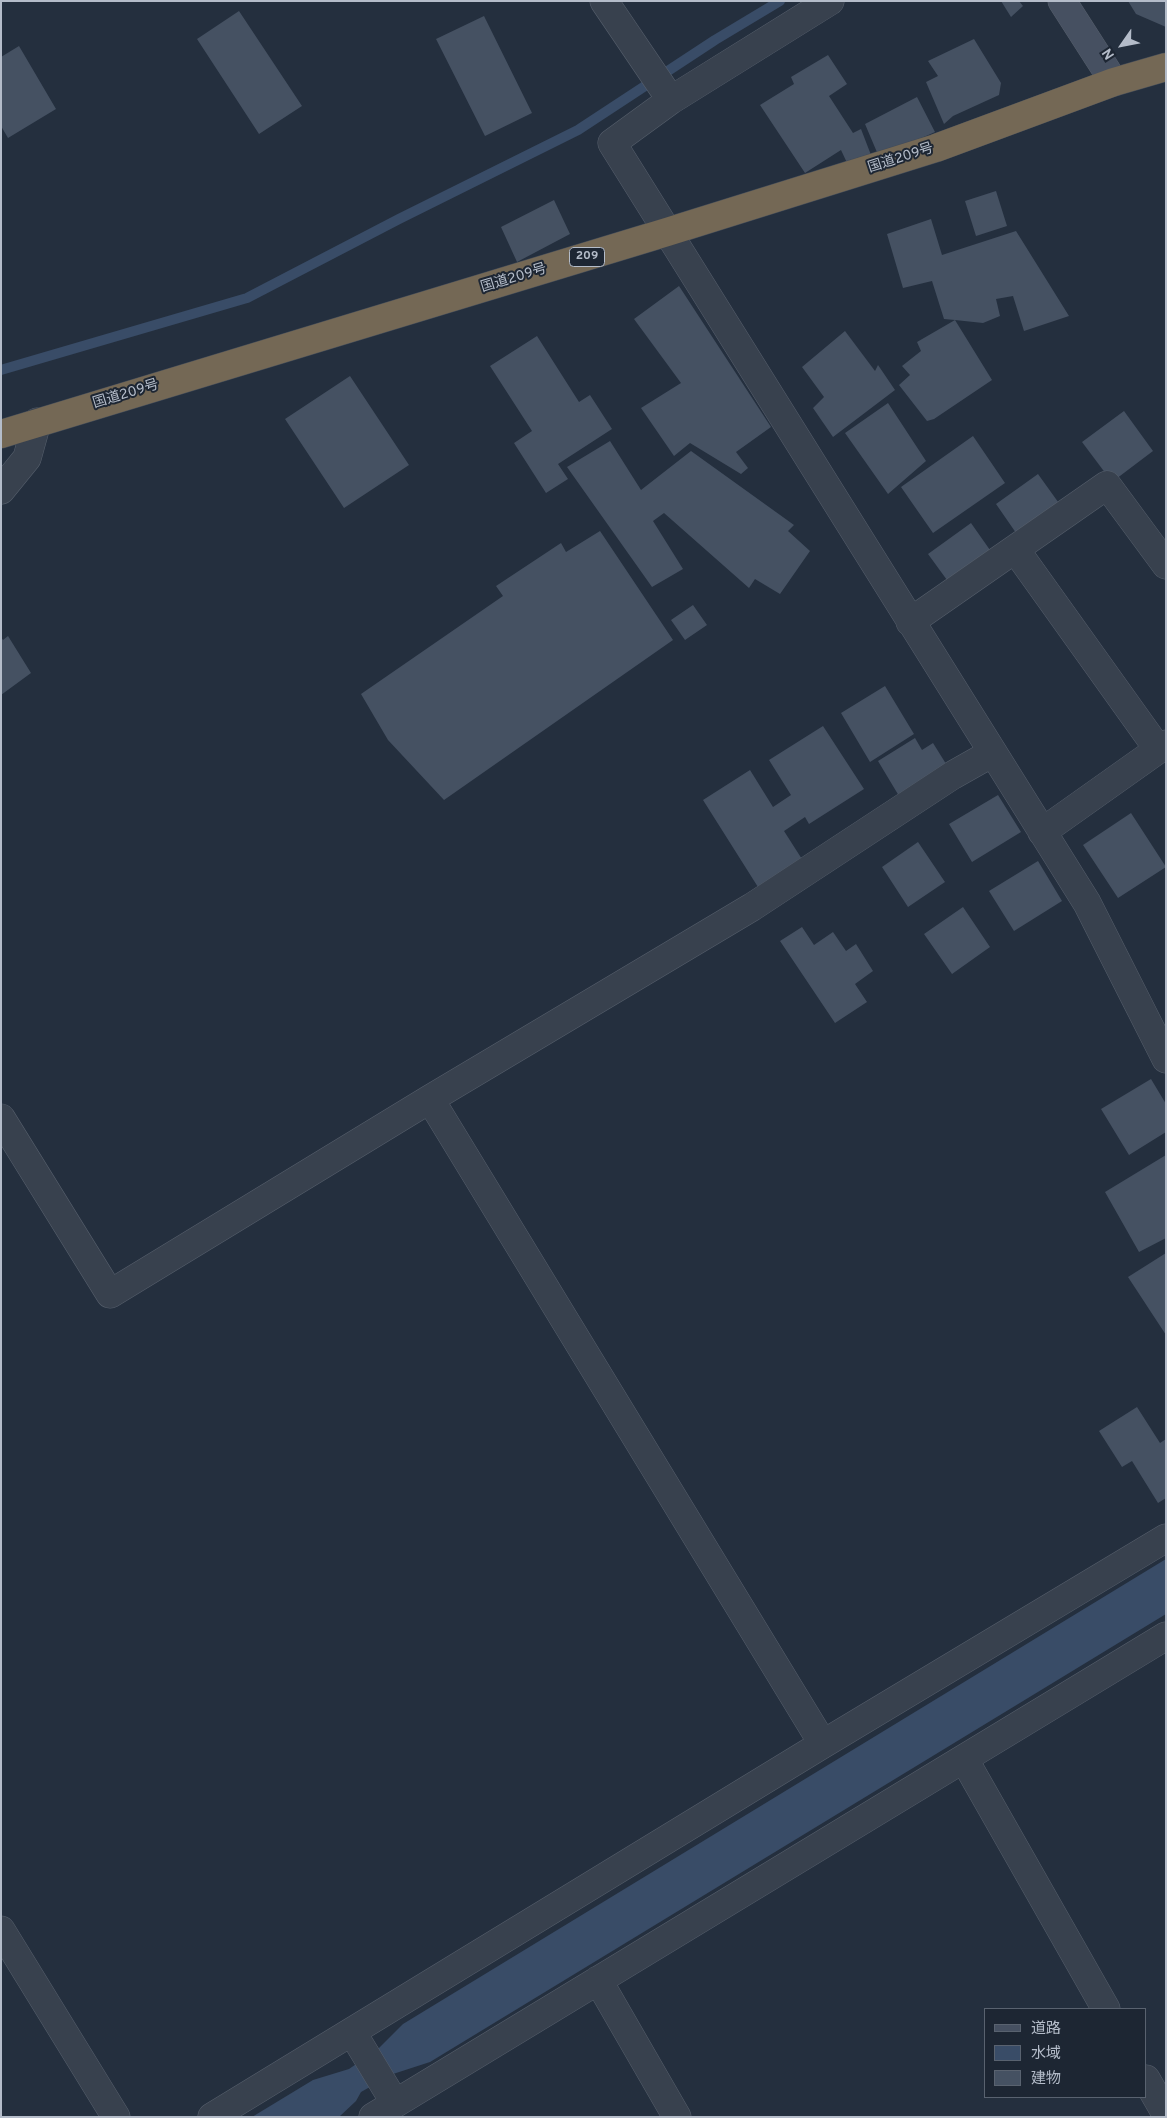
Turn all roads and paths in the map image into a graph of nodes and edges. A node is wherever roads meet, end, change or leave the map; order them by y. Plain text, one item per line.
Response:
1 (604, 1) edge
2 (830, 1) edge
3 (1062, 1) edge
4 (1166, 66) edge
5 (1114, 82) junction
6 (668, 96) junction
7 (667, 232) junction
8 (37, 422) junction
9 (2, 433) edge
10 (1, 490) edge
11 (1015, 549) junction
12 (1166, 565) edge
13 (910, 622) junction
14 (1162, 746) edge
15 (992, 753) junction
16 (1042, 832) junction
17 (1166, 1059) edge
18 (430, 1099) junction
19 (1, 1118) edge
20 (1166, 1538) edge
21 (1166, 1636) edge
22 (823, 1744) junction
23 (964, 1758) junction
24 (1, 1930) edge
25 (598, 1980) junction
26 (1105, 2008) edge
27 (352, 2032) junction
28 (1147, 2081) edge
29 (384, 2101) edge
30 (1166, 2114) edge
31 (116, 2117) edge
32 (212, 2117) edge
33 (678, 2117) edge

1 - 6 street
2 - 6 street
3 - 5 main road
4 - 5 highway, 国道209号 / 209
5 - 7 highway, 国道209号 / 209
6 - 7 street
7 - 8 highway, 国道209号 / 209
7 - 13 street
8 - 9 highway, 国道209号 / 209
8 - 10 street
11 - 12 street
11 - 13 street
11 - 14 street
13 - 15 street
14 - 16 street
15 - 16 street
15 - 18 street
16 - 17 street
18 - 19 street
18 - 22 street
20 - 22 street
21 - 23 street
22 - 27 street
23 - 25 street
23 - 26 street
24 - 31 street
25 - 29 street
25 - 33 street
27 - 29 street
27 - 32 street
28 - 30 street

